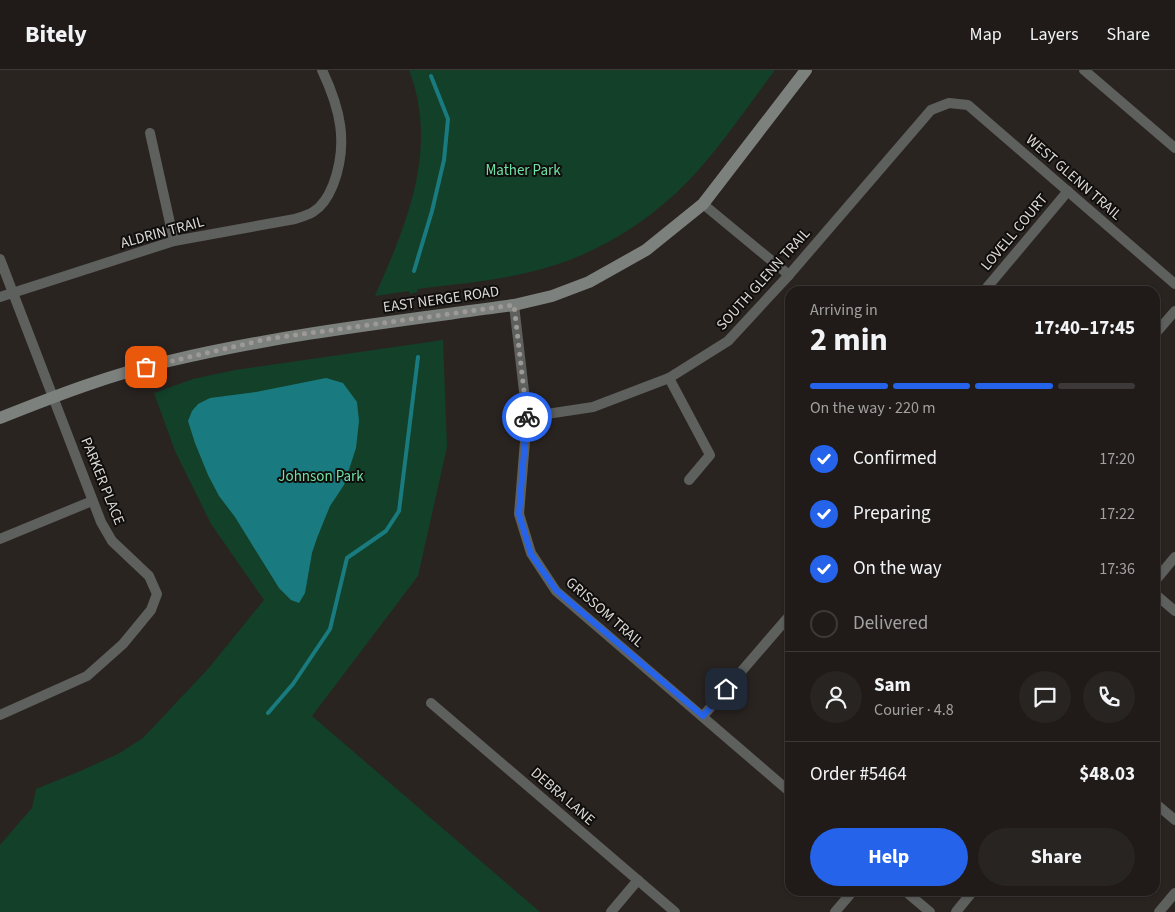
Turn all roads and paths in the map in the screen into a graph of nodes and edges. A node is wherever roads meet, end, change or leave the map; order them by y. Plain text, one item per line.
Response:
1 (322, 70) edge
2 (806, 70) edge
3 (1084, 70) edge
4 (949, 103) joint
5 (150, 133) dead end
6 (1175, 148) edge
7 (1068, 192) junction
8 (703, 204) junction
9 (174, 241) junction
10 (0, 258) edge
11 (789, 275) junction
12 (1175, 284) edge
13 (988, 286) edge
14 (13, 292) junction
15 (0, 297) edge
16 (514, 305) junction
17 (1175, 311) edge
18 (1160, 328) edge
19 (669, 378) junction
20 (54, 397) junction
21 (527, 417) junction
22 (0, 418) edge
23 (689, 480) dead end
24 (92, 501) junction
25 (0, 539) edge
26 (1175, 557) edge
27 (1160, 576) edge
28 (1160, 598) edge
29 (1175, 611) edge
30 (785, 621) edge
31 (431, 703) dead end
32 (0, 715) edge
33 (703, 716) junction
34 (785, 788) edge
35 (1160, 807) edge
36 (1175, 820) edge
37 (638, 880) junction
38 (1175, 893) edge
39 (849, 896) edge
40 (911, 896) edge
41 (969, 896) edge
42 (611, 912) edge
43 (675, 912) edge
44 (835, 912) edge
45 (930, 912) edge
46 (956, 912) edge
47 (1159, 912) edge

1 - 9 street, ALDRIN TRAIL
2 - 8 main road, EAST NERGE ROAD
3 - 6 street
4 - 7 street, WEST GLENN TRAIL
4 - 11 street, SOUTH GLENN TRAIL
5 - 9 street
7 - 12 street, WEST GLENN TRAIL
7 - 13 street, LOVELL COURT
8 - 11 street
8 - 16 main road, EAST NERGE ROAD
9 - 14 street, ALDRIN TRAIL
10 - 14 street, PARKER PLACE
11 - 19 street, SOUTH GLENN TRAIL
14 - 15 street, ALDRIN TRAIL
14 - 20 street, PARKER PLACE
16 - 20 main road, EAST NERGE ROAD
16 - 21 street, GRISSOM TRAIL
17 - 18 street
19 - 21 street, SOUTH GLENN TRAIL
19 - 23 street
20 - 22 main road, EAST NERGE ROAD
20 - 24 street, PARKER PLACE
21 - 33 street, GRISSOM TRAIL
24 - 25 street
24 - 32 street, PARKER PLACE
26 - 27 street
28 - 29 street
30 - 33 street
31 - 37 street, DEBRA LANE
33 - 34 street, GRISSOM TRAIL
35 - 36 street
37 - 42 street
37 - 43 street, DEBRA LANE
38 - 47 street
39 - 44 street
40 - 45 street
41 - 46 street

